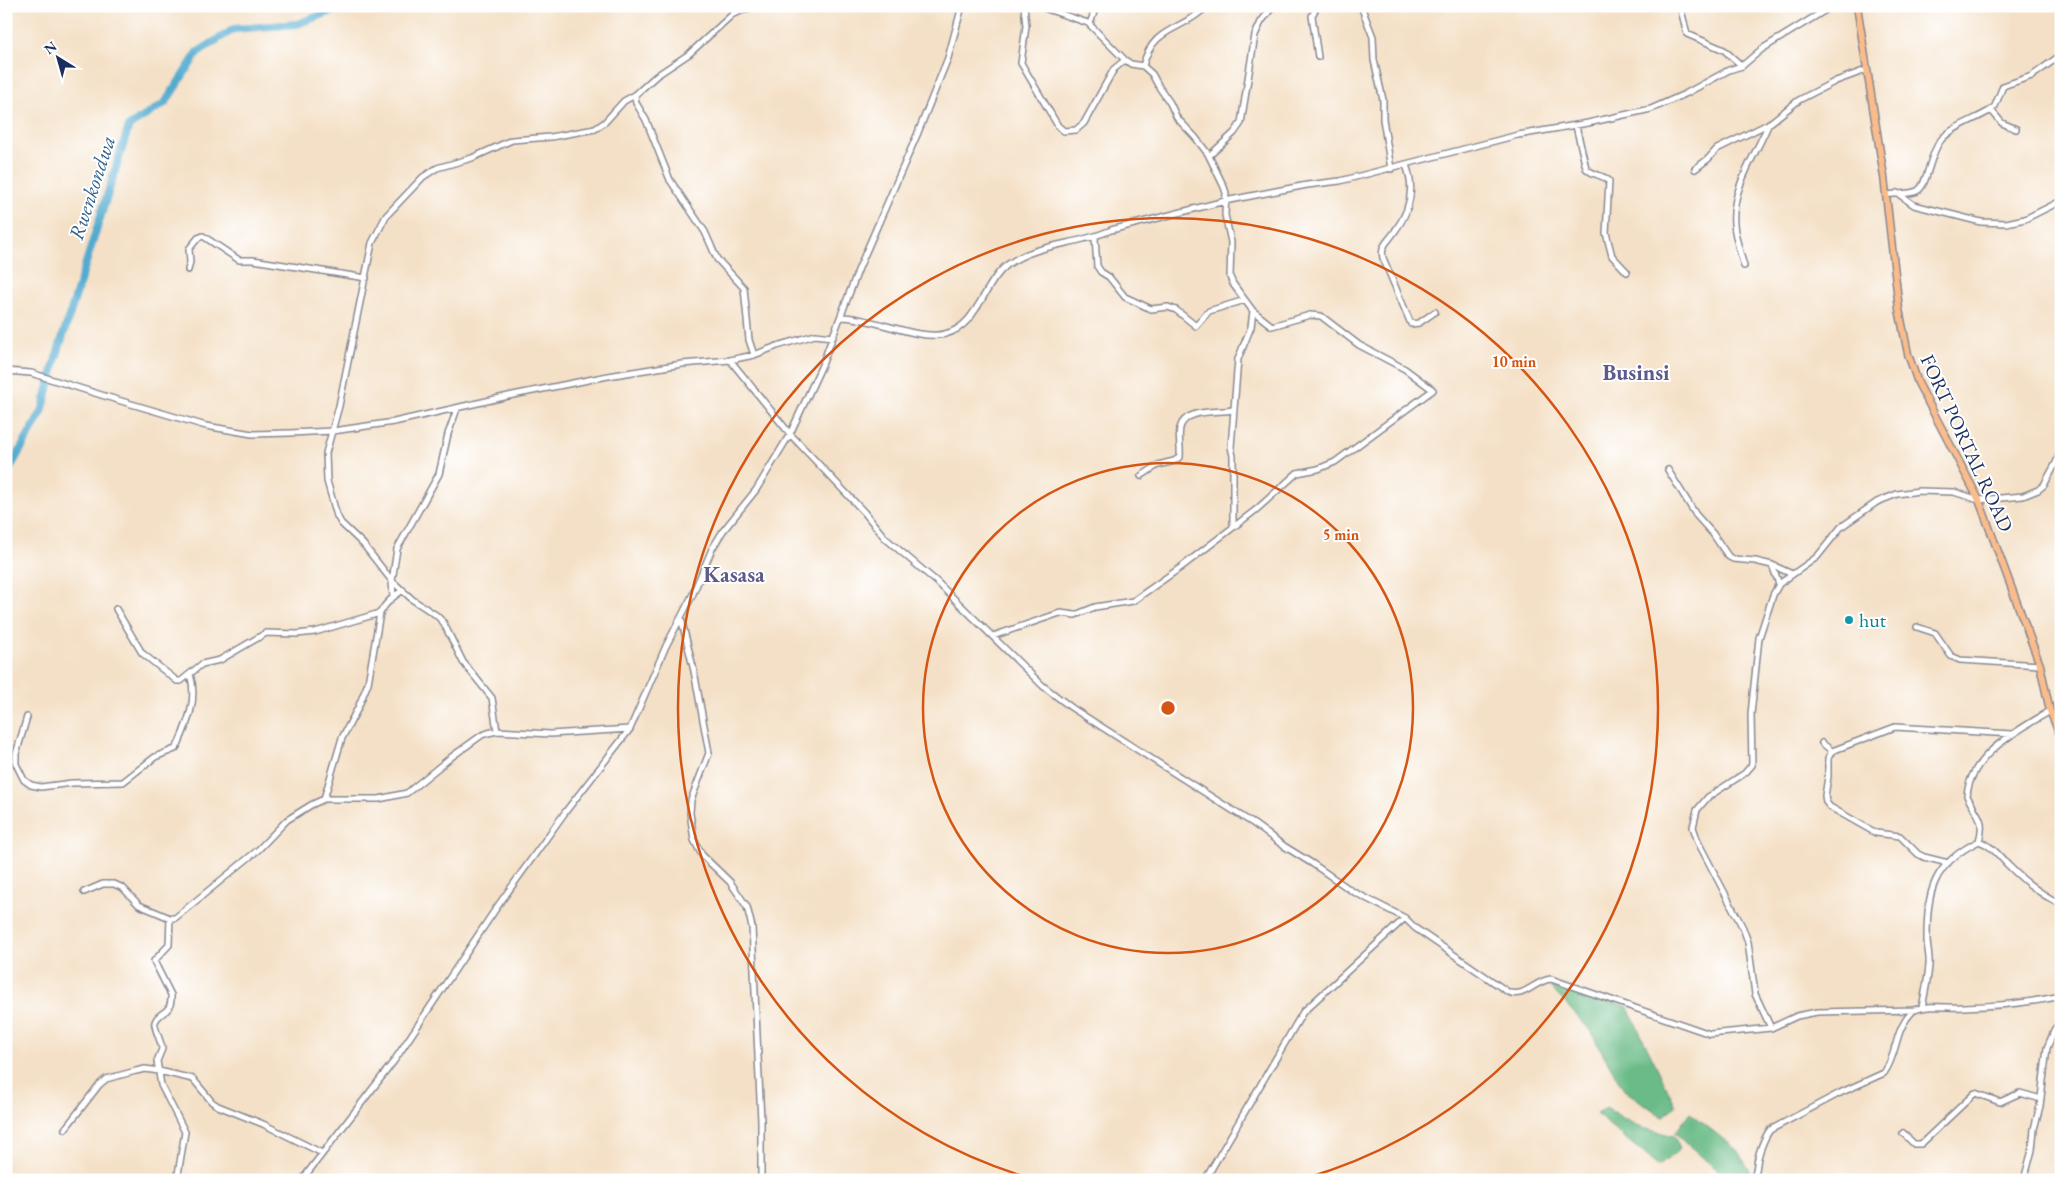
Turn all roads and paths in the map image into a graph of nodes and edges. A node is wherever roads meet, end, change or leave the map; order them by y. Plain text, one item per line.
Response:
1 (755, 6) edge
2 (962, 6) edge
3 (1024, 6) edge
4 (1038, 6) edge
5 (1096, 6) edge
6 (1207, 6) edge
7 (1273, 6) edge
8 (1317, 6) edge
9 (1361, 6) edge
10 (1680, 6) edge
11 (1818, 6) edge
12 (1832, 6) edge
13 (1857, 6) edge
14 (1821, 13) junction
15 (1090, 24) junction
16 (2061, 55) edge
17 (1318, 57) dead end
18 (1126, 60) junction
19 (1143, 66) junction
20 (1742, 66) junction
21 (1866, 70) junction
22 (635, 95) junction
23 (1990, 110) junction
24 (1770, 122) junction
25 (1576, 126) junction
26 (2016, 130) dead end
27 (1209, 156) junction
28 (1406, 164) junction
29 (1391, 169) junction
30 (1695, 170) dead end
31 (1897, 193) junction
32 (1886, 194) junction
33 (1225, 201) junction
34 (2061, 201) edge
35 (1094, 238) junction
36 (1744, 266) dead end
37 (188, 270) dead end
38 (1627, 272) dead end
39 (366, 278) junction
40 (1245, 300) junction
41 (1252, 311) junction
42 (1436, 312) dead end
43 (841, 317) junction
44 (833, 337) junction
45 (754, 355) junction
46 (730, 360) junction
47 (6, 370) edge
48 (457, 409) junction
49 (1233, 410) junction
50 (333, 431) junction
51 (790, 434) junction
52 (2061, 450) edge
53 (1668, 470) dead end
54 (1141, 476) dead end
55 (1979, 500) junction
56 (1233, 526) junction
57 (1772, 565) junction
58 (1792, 574) junction
59 (392, 581) junction
60 (1779, 584) junction
61 (403, 590) junction
62 (393, 597) junction
63 (116, 609) dead end
64 (380, 613) junction
65 (680, 618) junction
66 (1917, 627) dead end
67 (993, 636) junction
68 (2040, 665) junction
69 (190, 674) junction
70 (2050, 710) junction
71 (27, 717) dead end
72 (630, 728) junction
73 (497, 731) junction
74 (2012, 734) junction
75 (2061, 737) edge
76 (1822, 743) dead end
77 (1832, 751) junction
78 (324, 799) junction
79 (1979, 841) junction
80 (1938, 862) junction
81 (1948, 863) junction
82 (1941, 870) junction
83 (84, 892) dead end
84 (2061, 904) edge
85 (170, 918) junction
86 (1405, 918) junction
87 (2061, 996) edge
88 (1922, 1007) junction
89 (1915, 1010) junction
90 (2061, 1021) edge
91 (1771, 1028) junction
92 (159, 1071) junction
93 (2041, 1099) junction
94 (65, 1129) dead end
95 (1903, 1133) dead end
96 (322, 1153) junction
97 (177, 1180) edge
98 (302, 1180) edge
99 (761, 1180) edge
100 (1205, 1180) edge
101 (1753, 1180) edge
102 (2024, 1180) edge

1 - 22 street
2 - 43 street
3 - 18 street
4 - 15 street
5 - 15 street
6 - 19 street
7 - 27 street
8 - 17 street
9 - 29 street
10 - 20 street
11 - 14 street
12 - 14 street
13 - 21 main road, FORT PORTAL ROAD
14 - 20 street
15 - 18 street
16 - 23 street
18 - 19 street
19 - 27 street
20 - 25 street
21 - 24 street
21 - 32 main road, FORT PORTAL ROAD
22 - 39 street
22 - 45 street
23 - 26 street
23 - 31 street
24 - 30 street
24 - 36 street
25 - 28 street
25 - 38 street
27 - 33 street
28 - 29 street
28 - 42 street
29 - 33 street
31 - 32 street
31 - 34 street
32 - 55 main road, FORT PORTAL ROAD
33 - 35 street
33 - 40 street
35 - 40 street
35 - 43 street
37 - 39 street
39 - 50 street
40 - 41 street
41 - 49 street
41 - 56 street
43 - 44 street
44 - 45 street
44 - 51 street
45 - 46 street
46 - 48 street
46 - 51 street
47 - 50 street
48 - 50 street
48 - 59 street
49 - 54 street
49 - 56 street
50 - 59 street
51 - 65 street
51 - 67 street
52 - 55 street
53 - 57 street
55 - 58 street
55 - 68 main road, FORT PORTAL ROAD
56 - 67 street
57 - 58 street
57 - 60 street
58 - 60 street
59 - 61 street
59 - 62 street
60 - 91 street
61 - 62 street
61 - 73 street
62 - 64 street
63 - 69 street
64 - 69 street
64 - 78 street
65 - 72 street
65 - 99 street
66 - 68 street
67 - 86 street
68 - 70 main road, FORT PORTAL ROAD
69 - 71 street
70 - 74 street
70 - 75 main road, FORT PORTAL ROAD
72 - 73 street
72 - 96 street
73 - 78 street
74 - 77 street
74 - 79 street
76 - 77 street
77 - 80 street
78 - 85 street
79 - 81 street
79 - 84 street
80 - 81 street
80 - 82 street
81 - 82 street
82 - 88 street
83 - 85 street
85 - 92 street
86 - 91 street
86 - 100 street
87 - 88 street
88 - 89 street
89 - 91 street
89 - 101 street
90 - 93 street
92 - 94 street
92 - 96 street
92 - 97 street
93 - 95 street
93 - 102 street
96 - 98 street

